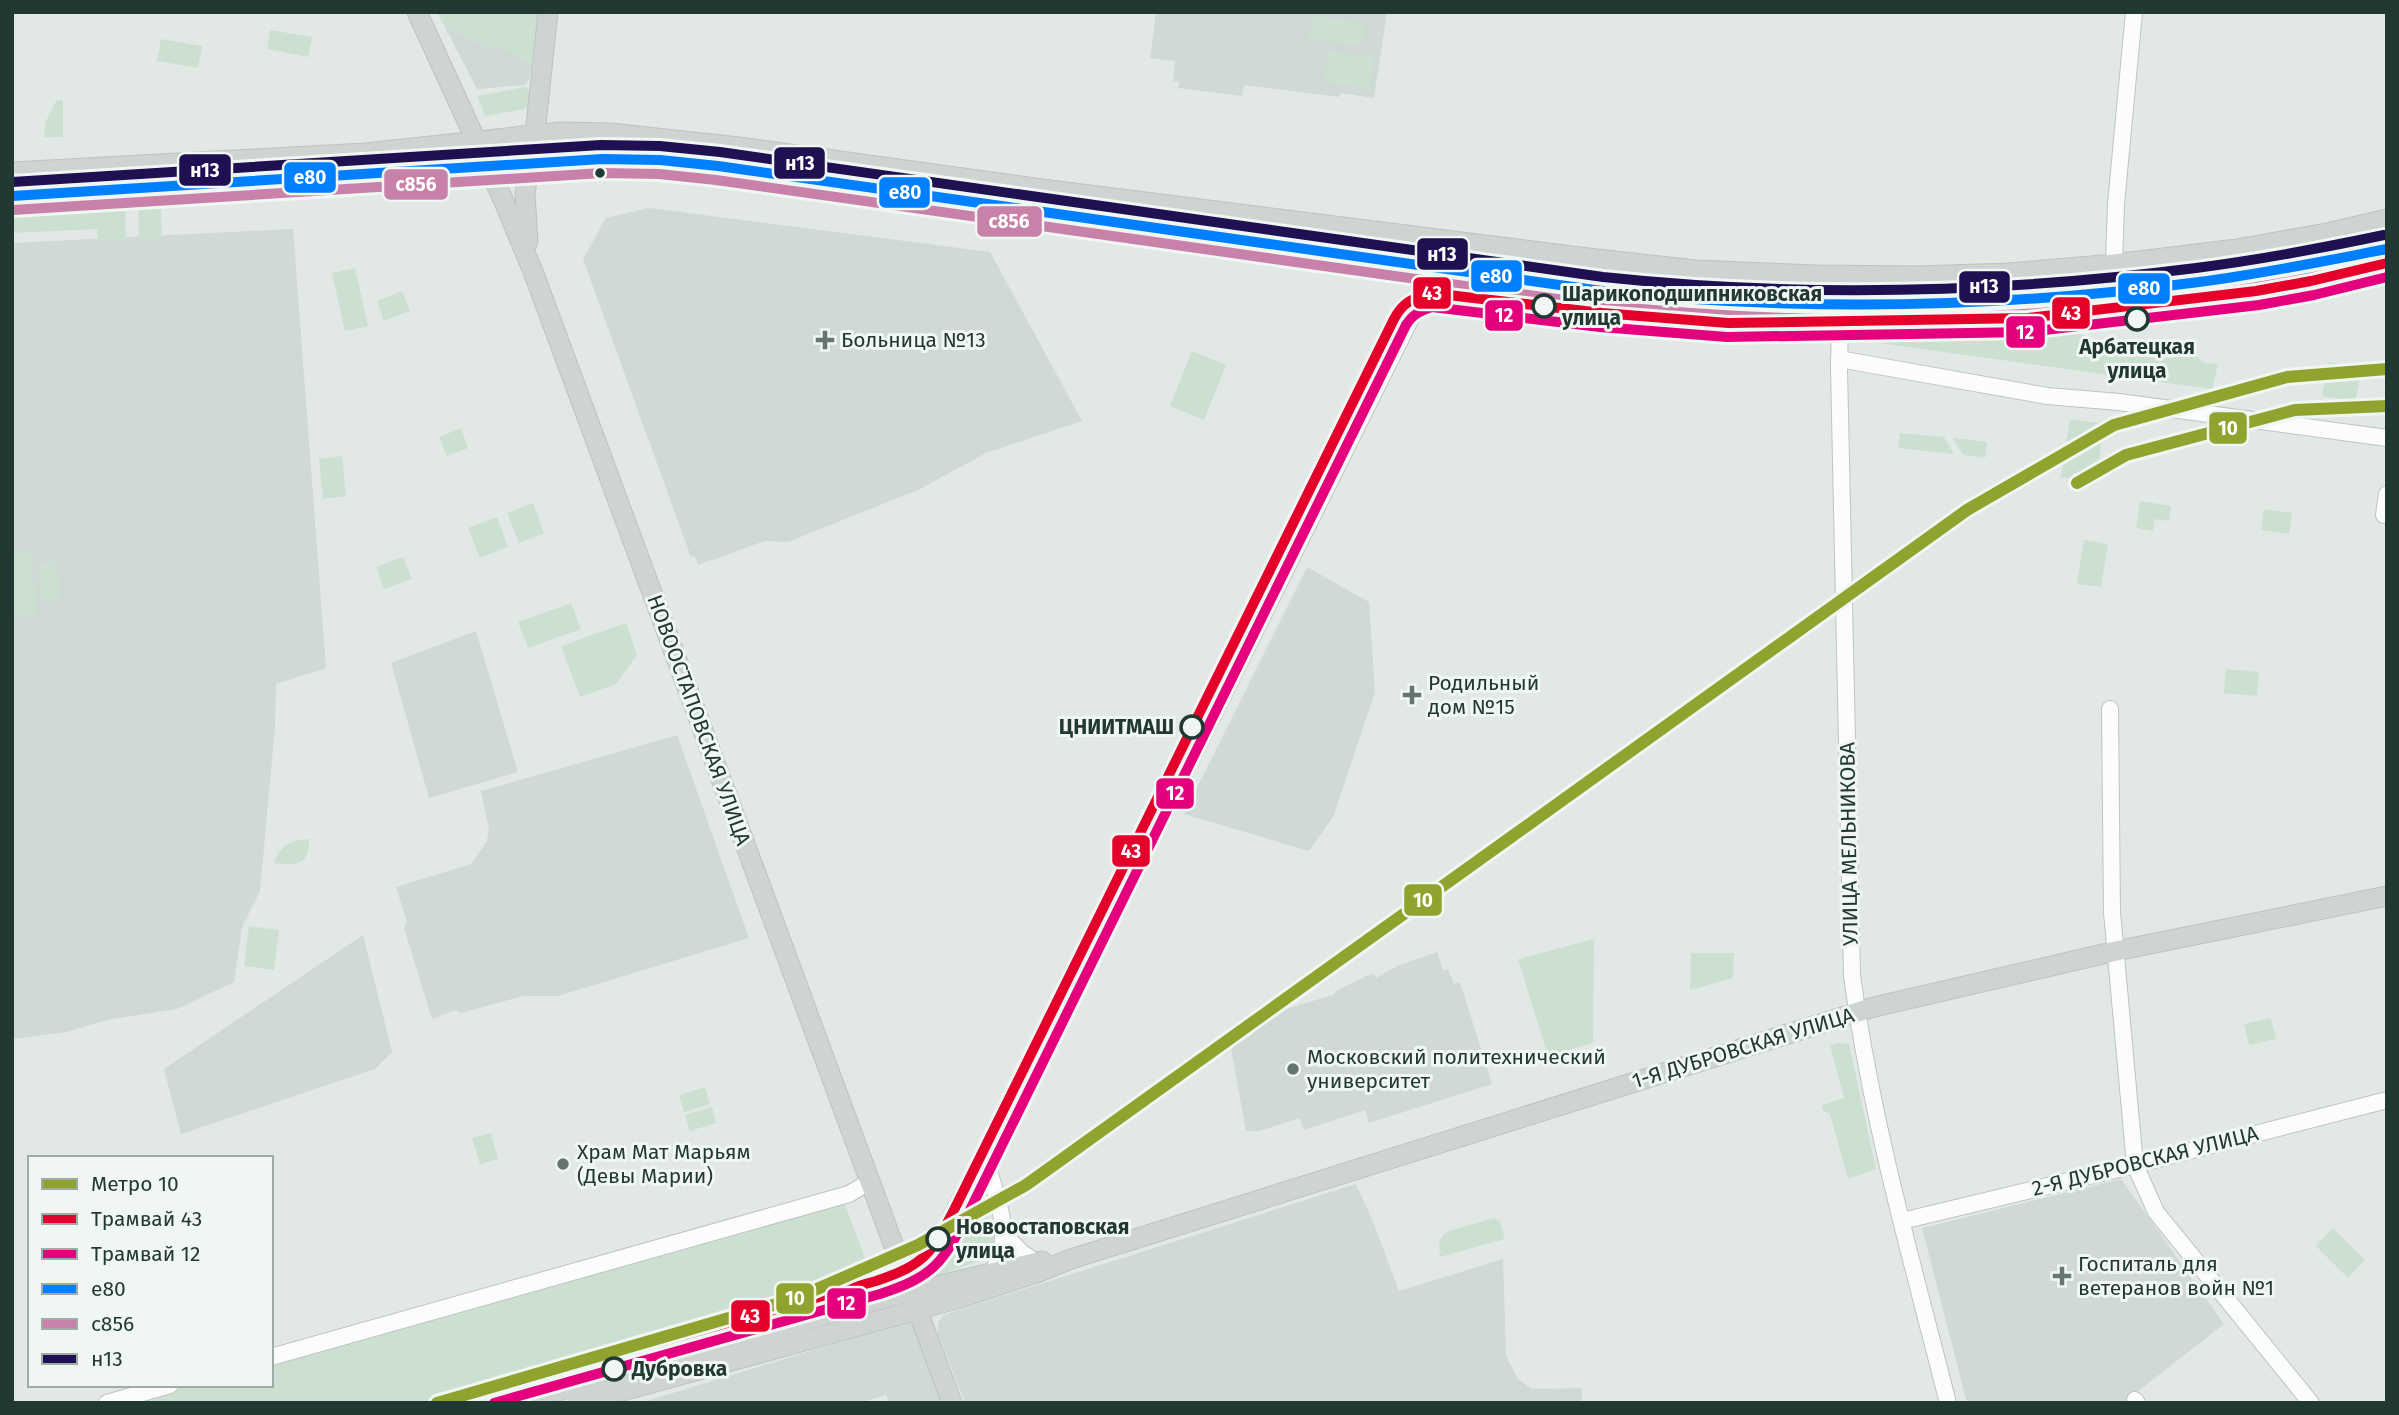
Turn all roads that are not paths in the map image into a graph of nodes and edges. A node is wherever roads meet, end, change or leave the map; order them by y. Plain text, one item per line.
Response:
1 (417, 12) edge
2 (548, 12) edge
3 (2134, 12) edge
4 (461, 106) junction
5 (610, 133) junction
6 (535, 134) junction
7 (476, 140) junction
8 (414, 147) junction
9 (608, 159) junction
10 (530, 164) junction
11 (488, 167) junction
12 (12, 172) edge
13 (12, 196) edge
14 (1251, 217) junction
15 (2387, 219) edge
16 (1413, 237) junction
17 (1247, 242) junction
18 (2237, 249) junction
19 (2387, 249) edge
20 (2156, 259) junction
21 (1409, 263) junction
22 (2114, 264) junction
23 (1451, 270) junction
24 (1699, 270) junction
25 (534, 274) junction
26 (1841, 275) junction
27 (2242, 277) junction
28 (2160, 287) junction
29 (1423, 294) junction
30 (1697, 299) junction
31 (1841, 305) junction
32 (1839, 359) junction
33 (2387, 438) edge
34 (2387, 494) edge
35 (2384, 515) dead end
36 (2110, 709) dead end
37 (2387, 896) edge
38 (2116, 951) junction
39 (1856, 1012) junction
40 (2387, 1100) edge
41 (2135, 1166) junction
42 (988, 1167) junction
43 (869, 1182) junction
44 (1902, 1221) junction
45 (1006, 1236) junction
46 (1071, 1259) junction
47 (1034, 1261) junction
48 (993, 1271) junction
49 (910, 1292) junction
50 (273, 1356) edge
51 (163, 1387) edge
52 (107, 1403) edge
53 (516, 1403) edge
54 (579, 1403) edge
55 (952, 1403) edge
56 (1948, 1403) edge
57 (2311, 1403) edge

1 - 4 main road, НОВООСТАПОВСКАЯ УЛИЦА
2 - 6 main road, НОВООСТАПОВСКАЯ УЛИЦА
3 - 22 street
4 - 7 main road, НОВООСТАПОВСКАЯ УЛИЦА
4 - 8 main road
5 - 6 main road
5 - 9 street
5 - 14 main road
6 - 7 main road
6 - 10 main road, НОВООСТАПОВСКАЯ УЛИЦА
7 - 8 main road
7 - 11 main road, НОВООСТАПОВСКАЯ УЛИЦА
8 - 12 main road
9 - 10 main road
9 - 17 main road
10 - 11 main road
10 - 25 main road, НОВООСТАПОВСКАЯ УЛИЦА
11 - 13 main road
11 - 25 main road, НОВООСТАПОВСКАЯ УЛИЦА
14 - 16 main road
14 - 17 street
15 - 18 main road
16 - 21 street
16 - 24 main road
17 - 21 main road
18 - 20 main road
18 - 27 street
19 - 27 main road
20 - 22 main road
20 - 28 street
21 - 23 main road
21 - 29 street
22 - 26 main road
23 - 29 street
23 - 30 main road
24 - 26 main road
24 - 30 street
25 - 43 main road, НОВООСТАПОВСКАЯ УЛИЦА
26 - 31 street, УЛИЦА МЕЛЬНИКОВА
27 - 28 main road
28 - 31 main road
29 - 42 street
30 - 31 main road
31 - 32 street, УЛИЦА МЕЛЬНИКОВА
32 - 33 street
32 - 39 street, УЛИЦА МЕЛЬНИКОВА
34 - 35 street
36 - 38 street
37 - 38 main road, 1-Я ДУБРОВСКАЯ УЛИЦА
38 - 39 main road, 1-Я ДУБРОВСКАЯ УЛИЦА
38 - 41 street
39 - 44 street, УЛИЦА МЕЛЬНИКОВА
39 - 46 main road, 1-Я ДУБРОВСКАЯ УЛИЦА
40 - 41 street, 2-Я ДУБРОВСКАЯ УЛИЦА
41 - 44 street, 2-Я ДУБРОВСКАЯ УЛИЦА
41 - 57 street
42 - 45 street
42 - 49 street
43 - 49 main road, НОВООСТАПОВСКАЯ УЛИЦА
43 - 50 street
44 - 56 street, УЛИЦА МЕЛЬНИКОВА
45 - 47 street
45 - 48 street
46 - 47 main road, 1-Я ДУБРОВСКАЯ УЛИЦА
46 - 49 main road, 1-Я ДУБРОВСКАЯ УЛИЦА
47 - 48 main road, 1-Я ДУБРОВСКАЯ УЛИЦА
48 - 49 main road, 1-Я ДУБРОВСКАЯ УЛИЦА
49 - 53 main road
49 - 54 main road
49 - 55 main road, НОВООСТАПОВСКАЯ УЛИЦА
51 - 52 street

